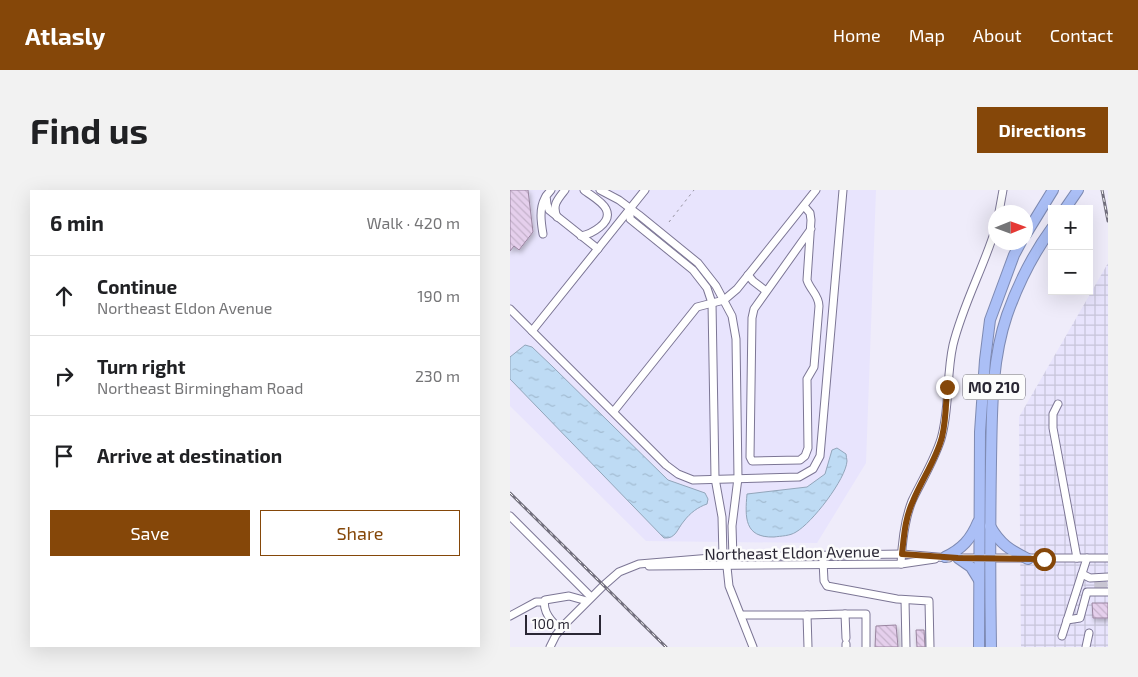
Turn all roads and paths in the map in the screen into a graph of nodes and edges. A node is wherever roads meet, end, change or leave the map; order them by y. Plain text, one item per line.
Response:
1 (565, 190) edge
2 (584, 190) edge
3 (600, 190) edge
4 (645, 190) edge
5 (694, 190) edge
6 (816, 190) edge
7 (843, 190) edge
8 (1003, 190) edge
9 (1053, 190) edge
10 (1078, 190) edge
11 (549, 193) edge
12 (1000, 205) edge
13 (1068, 205) edge
14 (804, 206) junction
15 (630, 210) junction
16 (557, 217) junction
17 (669, 222) dead end
18 (1033, 223) edge
19 (811, 229) junction
20 (543, 234) dead end
21 (1048, 234) edge
22 (581, 236) junction
23 (598, 249) junction
24 (988, 250) edge
25 (1017, 250) edge
26 (748, 275) junction
27 (766, 291) junction
28 (724, 300) junction
29 (712, 303) junction
30 (510, 309) edge
31 (532, 331) junction
32 (815, 352) junction
33 (830, 352) junction
34 (1058, 404) dead end
35 (614, 411) junction
36 (715, 478) junction
37 (738, 478) junction
38 (510, 516) edge
39 (980, 517) junction
40 (990, 525) junction
41 (902, 554) junction
42 (823, 556) junction
43 (945, 557) junction
44 (723, 558) junction
45 (733, 558) junction
46 (958, 558) junction
47 (1077, 558) junction
48 (1087, 558) junction
49 (1108, 558) edge
50 (985, 559) junction
51 (1028, 559) junction
52 (639, 564) junction
53 (902, 564) junction
54 (823, 565) junction
55 (727, 567) junction
56 (1082, 574) junction
57 (1090, 578) junction
58 (980, 585) junction
59 (1102, 585) edge
60 (1087, 592) junction
61 (589, 599) junction
62 (905, 600) junction
63 (544, 602) junction
64 (845, 614) junction
65 (740, 615) junction
66 (807, 615) junction
67 (510, 616) edge
68 (1067, 620) junction
69 (561, 629) junction
70 (1089, 633) dead end
71 (1062, 636) dead end
72 (846, 643) edge
73 (550, 647) edge
74 (753, 647) edge
75 (808, 647) edge
76 (866, 647) edge
77 (906, 647) edge
78 (930, 647) edge
79 (979, 647) edge
80 (991, 647) edge
81 (1086, 647) edge

1 - 16 street
2 - 22 street
3 - 15 street
4 - 15 street
5 - 17 path
6 - 14 street
7 - 33 street
8 - 12 street
9 - 18 highway
10 - 13 highway
11 - 16 street
11 - 20 street
14 - 19 street
14 - 26 street
15 - 23 street
15 - 28 street
15 - 29 street
16 - 22 street
19 - 27 street
19 - 32 street
21 - 40 highway, MO 210
22 - 23 street
23 - 31 street
24 - 41 street
25 - 39 highway, MO 210
26 - 27 street
26 - 28 street
27 - 32 street
28 - 29 street
28 - 37 street
29 - 35 street
29 - 36 street
30 - 31 street
31 - 35 street
32 - 33 street
33 - 37 street
34 - 47 street
35 - 36 street
36 - 37 street
36 - 44 street
37 - 45 street
38 - 61 street
39 - 43 highway
39 - 50 highway, MO 210
40 - 50 highway, MO 210
40 - 51 highway
41 - 42 street, Northeast Eldon Avenue
41 - 43 street, Northeast Eldon Avenue
41 - 53 street
42 - 45 street, Northeast Eldon Avenue
42 - 54 street
43 - 46 street, Northeast Eldon Avenue
43 - 53 street, Northeast Eldon Avenue
44 - 45 street, Northeast Eldon Avenue
44 - 52 street, Northeast Eldon Avenue
44 - 55 street
45 - 55 street
46 - 50 street, Northeast Eldon Avenue
46 - 58 highway
47 - 48 street, Northeast Eldon Avenue
47 - 51 street, Northeast Eldon Avenue
48 - 49 street, Northeast Eldon Avenue
48 - 56 street
50 - 51 street, Northeast Eldon Avenue
50 - 58 highway, MO 210
50 - 80 highway, MO 210
52 - 55 street, Northeast Eldon Avenue
52 - 61 street, Northeast Eldon Avenue
53 - 54 street, Northeast Eldon Avenue
54 - 55 street, Northeast Eldon Avenue
54 - 62 street
55 - 65 street
56 - 57 street
56 - 68 street
57 - 59 street
57 - 60 street
58 - 79 highway, MO 210
59 - 60 street
60 - 68 street
61 - 63 street
61 - 69 street, Northeast Eldon Avenue
62 - 77 street
62 - 78 street
63 - 67 street
63 - 69 street
64 - 66 street
64 - 72 street
64 - 76 street
65 - 66 street
65 - 74 street
66 - 75 street
68 - 71 street
69 - 73 street, Northeast Eldon Avenue
70 - 81 street

